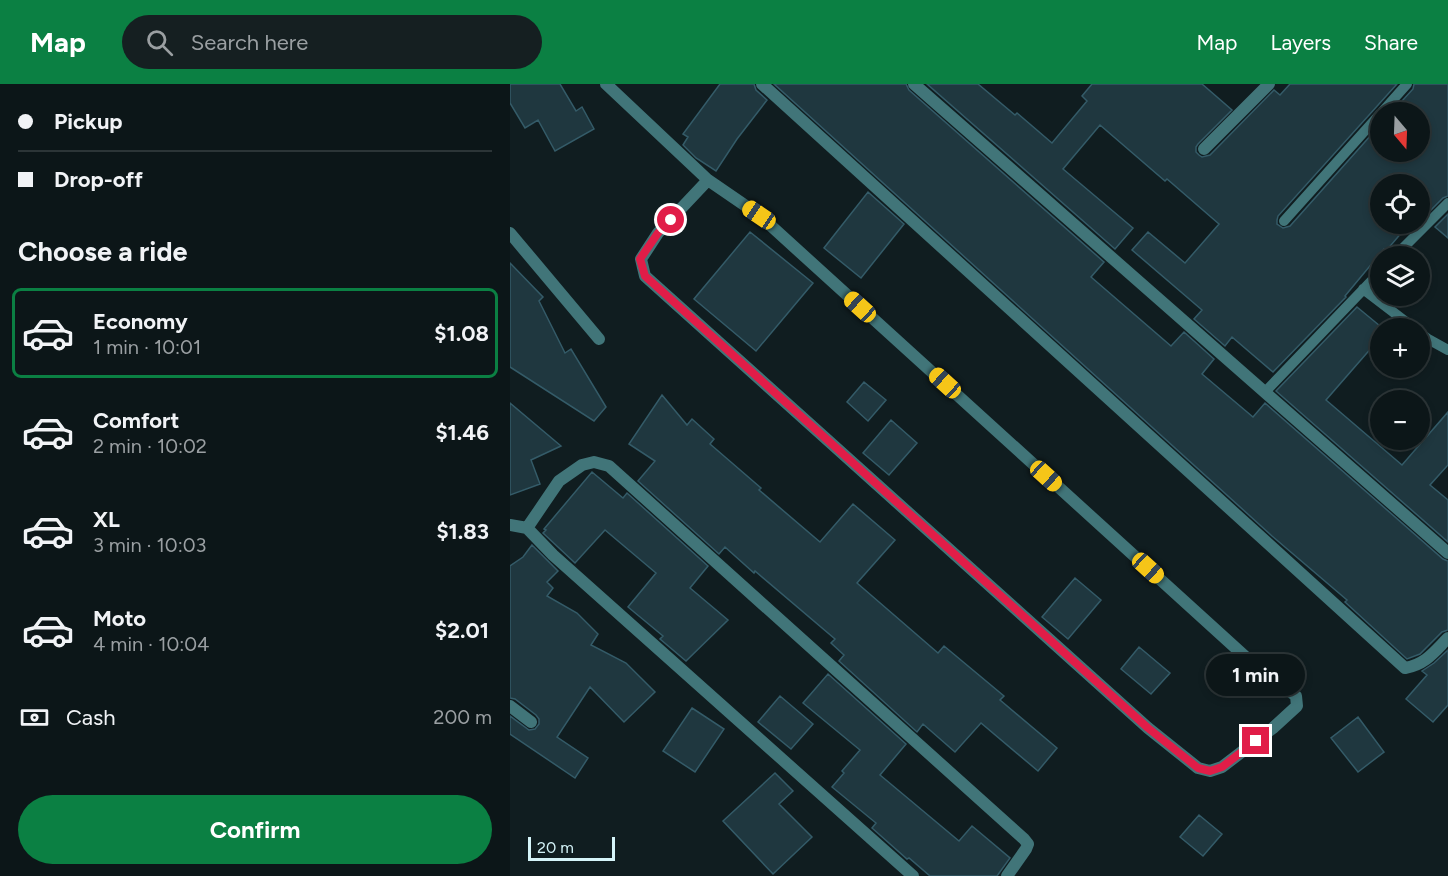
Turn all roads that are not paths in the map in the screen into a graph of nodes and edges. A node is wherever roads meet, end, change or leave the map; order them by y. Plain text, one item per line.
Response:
1 (606, 84) edge
2 (762, 84) edge
3 (914, 84) edge
4 (1269, 84) edge
5 (1407, 84) edge
6 (1391, 102) edge
7 (1370, 125) edge
8 (1204, 149) dead end
9 (708, 180) junction
10 (1448, 203) edge
11 (1284, 221) dead end
12 (510, 233) edge
13 (1405, 246) edge
14 (1370, 282) edge
15 (1363, 289) junction
16 (1401, 318) edge
17 (599, 339) dead end
18 (1430, 340) edge
19 (1448, 350) edge
20 (1265, 392) junction
21 (510, 525) edge
22 (528, 528) junction
23 (1448, 553) edge
24 (1448, 638) edge
25 (510, 706) edge
26 (531, 722) dead end
27 (913, 876) edge
28 (1007, 876) edge

1 - 9 street
2 - 24 street
3 - 20 street
4 - 8 street
5 - 6 lane
7 - 11 lane
9 - 9 street
10 - 13 lane
12 - 17 street
14 - 15 lane
15 - 16 lane
15 - 20 lane
18 - 19 lane
20 - 23 street
21 - 22 street
22 - 27 street
22 - 28 street
25 - 26 street

